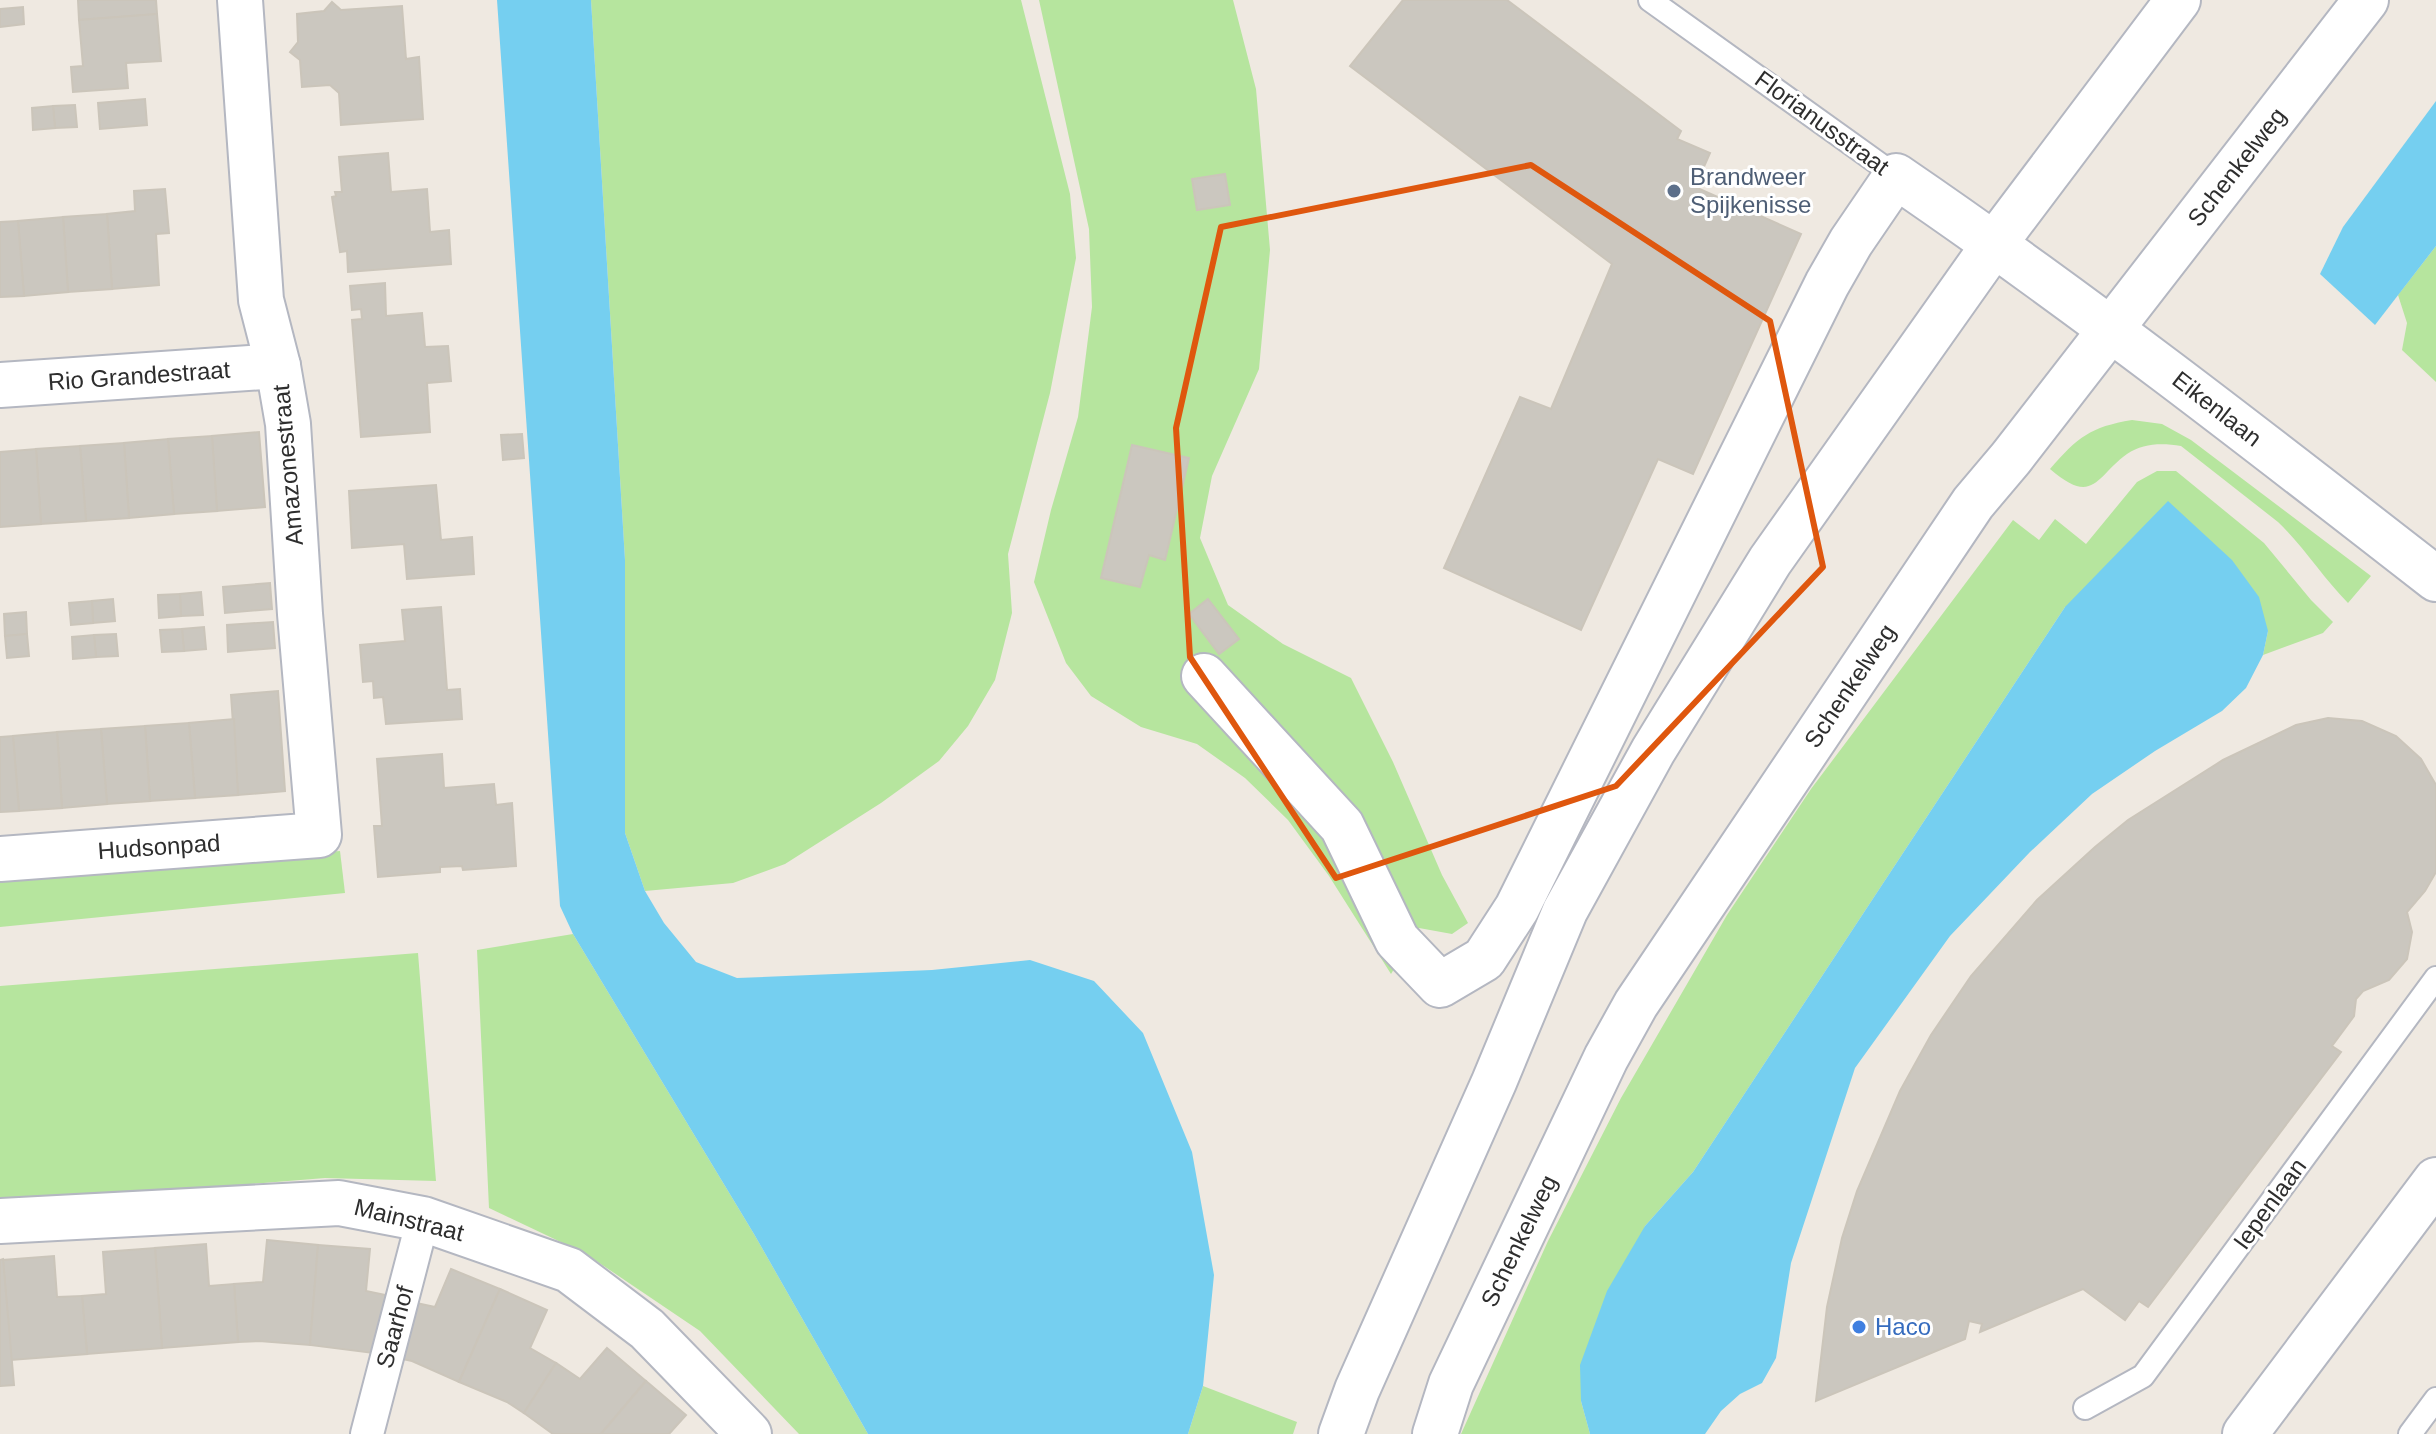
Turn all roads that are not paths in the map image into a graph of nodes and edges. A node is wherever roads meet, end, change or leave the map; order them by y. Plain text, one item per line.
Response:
1 (240, 0) edge
2 (1650, 0) edge
3 (2178, 0) edge
4 (2366, 0) edge
5 (1896, 176) junction
6 (1995, 243) junction
7 (2111, 330) junction
8 (278, 366) junction
9 (0, 385) edge
10 (2436, 579) edge
11 (1204, 676) dead end
12 (319, 835) joint
13 (0, 859) edge
14 (2436, 978) edge
15 (2436, 1180) edge
16 (423, 1219) junction
17 (0, 1221) edge
18 (2436, 1399) edge
19 (2085, 1408) dead end
20 (367, 1434) edge
21 (749, 1434) edge
22 (1341, 1434) edge
23 (1435, 1434) edge
24 (2245, 1434) edge
25 (2410, 1434) edge

1 - 8 street, Amazonestraat
2 - 5 lane, Florianusstraat
3 - 6 street
4 - 7 street, Schenkelweg
5 - 6 street, Florianusstraat
5 - 11 street
6 - 7 street, Eikenlaan
6 - 22 street
7 - 10 street, Eikenlaan
7 - 23 street, Schenkelweg
8 - 9 street, Rio Grandestraat
8 - 12 street, Amazonestraat
12 - 13 street, Hudsonpad
14 - 19 lane, Iepenlaan
15 - 24 street
16 - 17 street, Mainstraat
16 - 20 street, Saarhof
16 - 21 street, Mainstraat
18 - 25 lane

